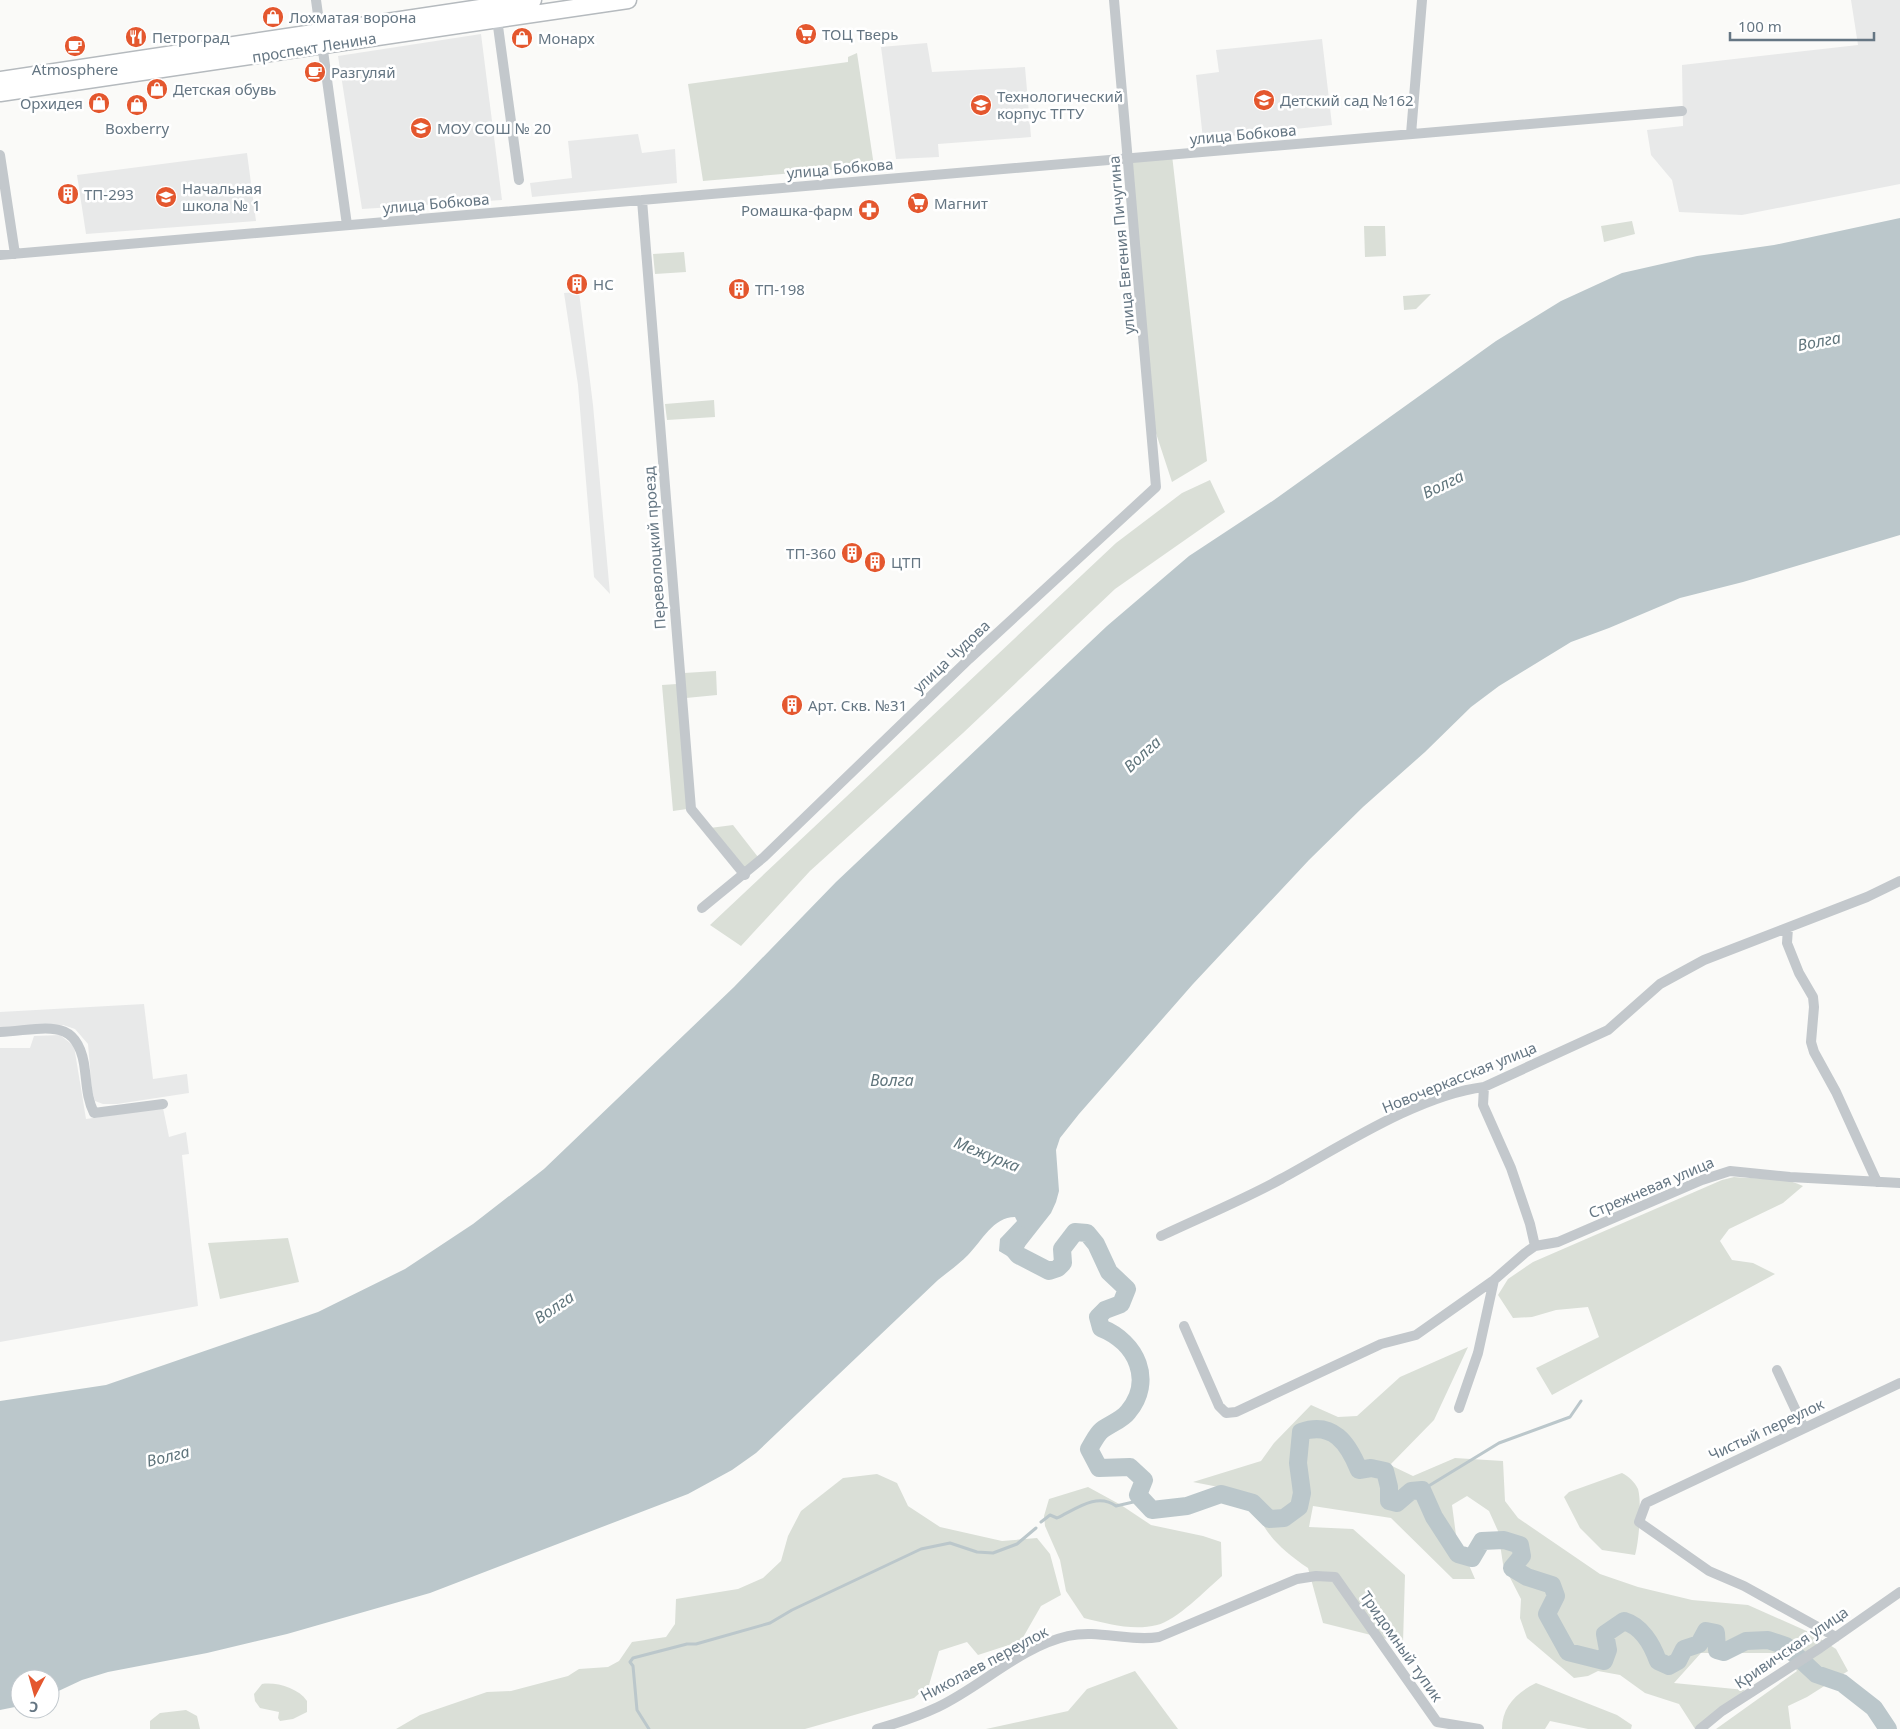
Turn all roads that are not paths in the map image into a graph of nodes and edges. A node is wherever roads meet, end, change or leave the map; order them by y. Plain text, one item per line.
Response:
1 (316, 0) edge
2 (534, 0) edge
3 (628, 0) edge
4 (1114, 0) edge
5 (1422, 0) edge
6 (491, 12) edge
7 (321, 39) junction
8 (0, 80) edge
9 (0, 94) edge
10 (1682, 111) dead end
11 (1411, 134) junction
12 (0, 156) edge
13 (1128, 158) junction
14 (519, 180) dead end
15 (642, 200) junction
16 (347, 225) junction
17 (15, 254) junction
18 (0, 255) edge
19 (1156, 488) joint
20 (744, 875) junction
21 (1900, 881) edge
22 (702, 908) dead end
23 (1788, 928) junction
24 (0, 1032) edge
25 (1484, 1087) junction
26 (163, 1104) dead end
27 (1877, 1182) junction
28 (1900, 1183) edge
29 (1162, 1236) dead end
30 (1535, 1246) junction
31 (1494, 1280) junction
32 (1184, 1326) dead end
33 (1777, 1370) dead end
34 (1900, 1383) edge
35 (1459, 1408) dead end
36 (1804, 1428) junction
37 (1335, 1577) joint
38 (1900, 1592) edge
39 (1836, 1637) junction
40 (877, 1729) edge
41 (1479, 1729) edge
42 (1700, 1729) edge

1 - 7 street
2 - 6 main road, проспект Ленина
3 - 6 main road, проспект Ленина
4 - 13 street, улица Евгения Пичугина
5 - 11 street
6 - 7 main road, проспект Ленина
6 - 14 street
7 - 8 main road, проспект Ленина
7 - 9 main road, проспект Ленина
7 - 16 street
10 - 11 street, улица Бобкова
11 - 13 street, улица Бобкова
12 - 17 street
13 - 15 street, улица Бобкова
13 - 19 street, улица Евгения Пичугина
15 - 16 street, улица Бобкова
15 - 20 street, Переволоцкий проезд
16 - 17 street, улица Бобкова
17 - 18 street, улица Бобкова
19 - 20 street, улица Чудова
20 - 22 street, улица Чудова
21 - 23 street, Новочеркасская улица
23 - 25 street, Новочеркасская улица
23 - 27 street
24 - 26 street
25 - 29 street, Новочеркасская улица
25 - 30 street
27 - 28 street, Стрежневая улица
27 - 30 street, Стрежневая улица
30 - 31 street
31 - 32 street
31 - 35 street
33 - 36 street
34 - 36 street, Чистый переулок
36 - 39 street, Чистый переулок
37 - 40 street, Николаев переулок
37 - 41 street, Тридомный тупик
38 - 39 street, Кривичская улица
39 - 42 street, Кривичская улица

